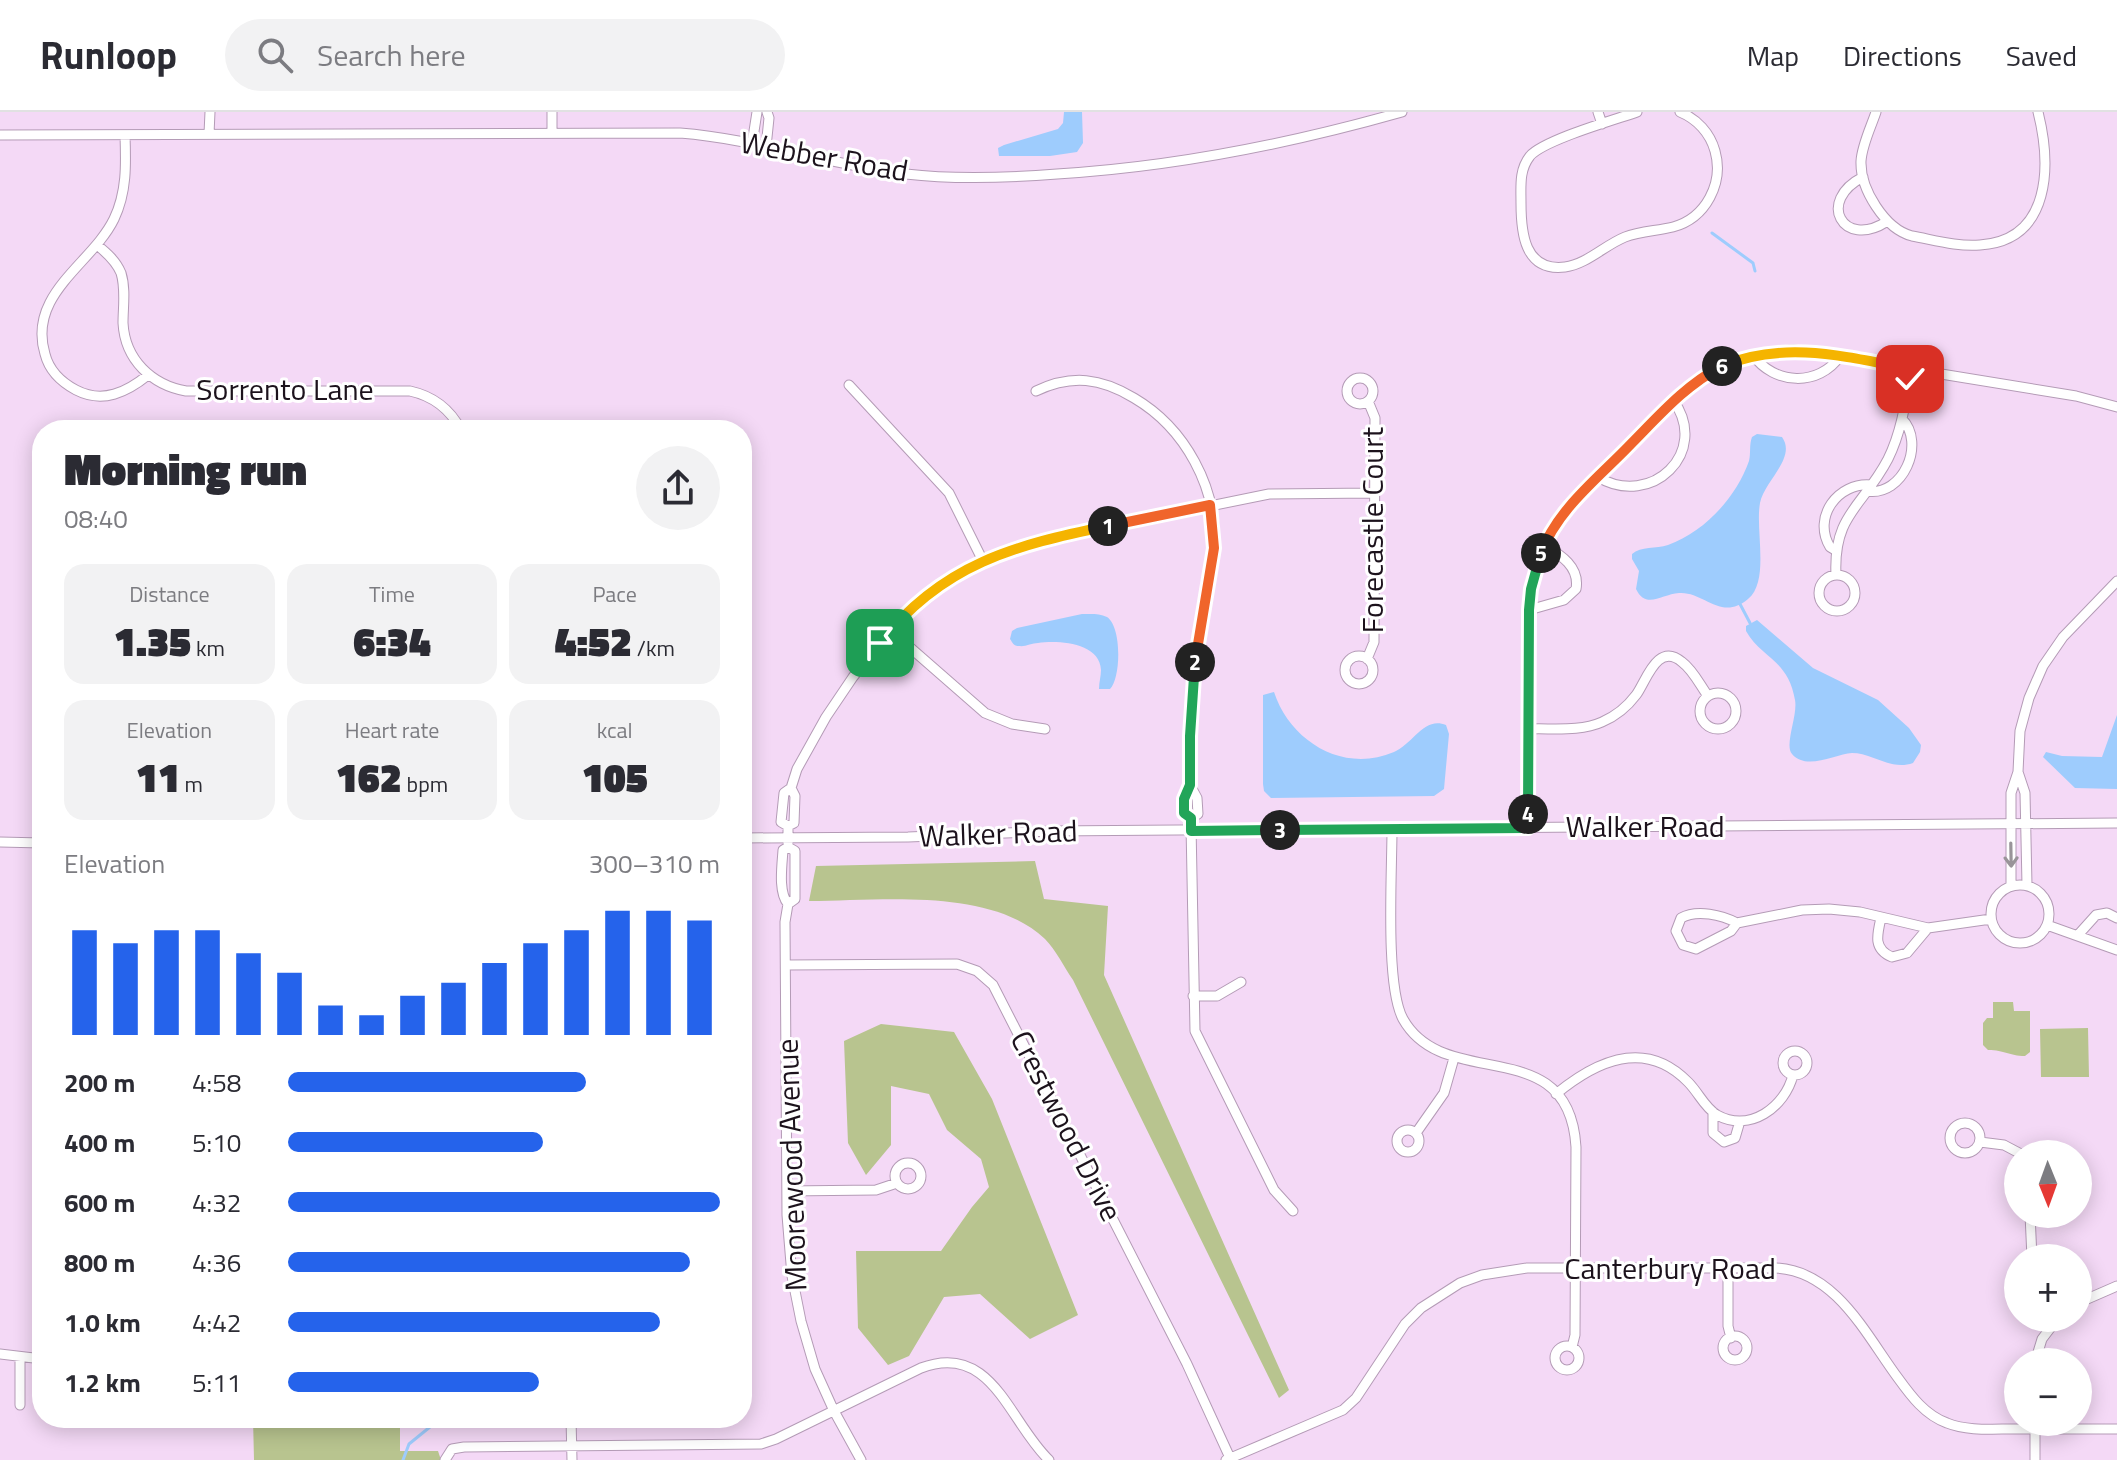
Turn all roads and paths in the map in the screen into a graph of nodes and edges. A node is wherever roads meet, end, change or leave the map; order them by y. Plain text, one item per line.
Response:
1 (210, 112) edge
2 (552, 112) edge
3 (757, 112) edge
4 (767, 112) edge
5 (1402, 112) edge
6 (1598, 112) edge
7 (1637, 112) edge
8 (1680, 112) edge
9 (1703, 112) edge
10 (1876, 112) edge
11 (2038, 112) edge
12 (1608, 119) edge
13 (1702, 126) junction
14 (552, 133) junction
15 (209, 134) junction
16 (0, 135) edge
17 (125, 135) junction
18 (752, 144) junction
19 (766, 147) junction
20 (1863, 177) junction
21 (1886, 222) junction
22 (97, 245) junction
23 (1753, 355) junction
24 (1840, 356) junction
25 (1911, 369) junction
26 (148, 375) junction
27 (849, 385) dead end
28 (1036, 391) dead end
29 (1673, 400) junction
30 (1368, 401) dead end
31 (2117, 407) edge
32 (1902, 419) junction
33 (453, 420) edge
34 (1598, 477) junction
35 (1869, 488) junction
36 (1374, 493) junction
37 (1210, 505) junction
38 (1544, 545) junction
39 (1835, 550) junction
40 (983, 561) junction
41 (1836, 575) junction
42 (2117, 581) edge
43 (1529, 610) junction
44 (890, 630) junction
45 (1367, 659) dead end
46 (1708, 696) junction
47 (1045, 729) dead end
48 (1529, 729) junction
49 (2018, 772) junction
50 (2117, 823) edge
51 (2011, 824) junction
52 (2026, 824) junction
53 (1528, 828) junction
54 (1392, 830) junction
55 (1191, 831) junction
56 (752, 839) edge
57 (0, 842) edge
58 (788, 842) junction
59 (32, 843) edge
60 (2027, 885) junction
61 (2011, 886) junction
62 (1881, 918) junction
63 (2117, 918) edge
64 (1991, 919) junction
65 (1737, 923) junction
66 (2047, 925) junction
67 (1928, 928) junction
68 (2078, 935) junction
69 (2117, 950) edge
70 (786, 965) junction
71 (1241, 982) dead end
72 (1193, 996) junction
73 (1454, 1058) junction
74 (1793, 1075) dead end
75 (1556, 1094) junction
76 (1713, 1112) junction
77 (1740, 1121) junction
78 (1416, 1133) dead end
79 (1980, 1142) dead end
80 (2004, 1145) edge
81 (897, 1183) dead end
82 (787, 1191) junction
83 (1293, 1211) dead end
84 (1576, 1268) junction
85 (1728, 1268) junction
86 (2117, 1286) edge
87 (2092, 1297) edge
88 (1731, 1338) dead end
89 (1572, 1347) dead end
90 (0, 1354) edge
91 (20, 1357) junction
92 (32, 1358) edge
93 (20, 1405) dead end
94 (834, 1411) junction
95 (2004, 1426) edge
96 (571, 1428) edge
97 (2092, 1428) edge
98 (2117, 1429) edge
99 (2035, 1436) edge
100 (571, 1446) junction
101 (447, 1456) edge
102 (1229, 1459) edge
103 (572, 1460) edge
104 (861, 1460) edge
105 (1049, 1460) edge
106 (2035, 1460) edge

1 - 15 street
2 - 14 street
3 - 18 street
4 - 19 street
5 - 19 street, Webber Road
6 - 12 street
7 - 12 street
8 - 13 street
9 - 13 street
10 - 20 street
11 - 21 street
12 - 13 street
14 - 15 street, Webber Road
14 - 18 street, Webber Road
15 - 17 street, Webber Road
16 - 17 street, Webber Road
17 - 22 street
18 - 19 street, Webber Road
20 - 21 street
20 - 21 street
22 - 26 street
22 - 26 street
23 - 24 street
23 - 24 street
23 - 29 street
24 - 25 street
25 - 31 street
25 - 32 street
26 - 33 street, Sorrento Lane
27 - 40 street
28 - 37 street
29 - 34 street
29 - 34 street
30 - 36 street, Forecastle Court
32 - 35 street
32 - 35 street
34 - 38 street
35 - 39 street
35 - 39 street
36 - 37 street
36 - 45 street, Forecastle Court
37 - 40 street
37 - 55 street
38 - 43 street
38 - 43 street
39 - 41 street
40 - 44 street
41 - 41 street
42 - 49 street
43 - 48 street
44 - 47 street
44 - 58 street
46 - 46 street
46 - 48 street
48 - 53 street
49 - 51 street
49 - 52 street
50 - 52 street, Walker Road
51 - 52 street, Walker Road
51 - 53 street, Walker Road
51 -> 61 street
52 - 60 street
53 - 54 street, Walker Road
54 - 55 street, Walker Road
54 - 73 street
55 - 58 street, Walker Road
55 - 72 street
56 - 58 street, Walker Road
57 - 59 street
58 - 70 street, Moorewood Avenue
60 - 61 street
60 - 66 street
61 - 64 street
62 - 65 street
62 - 67 street
62 - 67 street
63 - 68 street
64 - 66 street
64 - 67 street
65 - 65 street
66 - 68 street
68 - 69 street
70 - 82 street, Moorewood Avenue
70 - 102 street, Crestwood Drive
71 - 72 street
72 - 83 street
73 - 75 street
73 - 78 street
74 - 77 street
75 - 76 street
75 - 84 street
76 - 77 street
76 - 77 street
79 - 80 street
81 - 82 street
82 - 94 street, Moorewood Avenue
84 - 85 street, Canterbury Road
84 - 89 street
84 - 102 street, Canterbury Road
85 - 88 street
85 - 95 street, Canterbury Road
86 - 87 street
90 - 91 street
91 - 92 street
91 - 93 street
94 - 100 street
94 - 104 street, Moorewood Avenue
94 - 105 street
96 - 100 street
97 - 98 street, Canterbury Road
99 - 106 street
100 - 101 street
100 - 103 street

